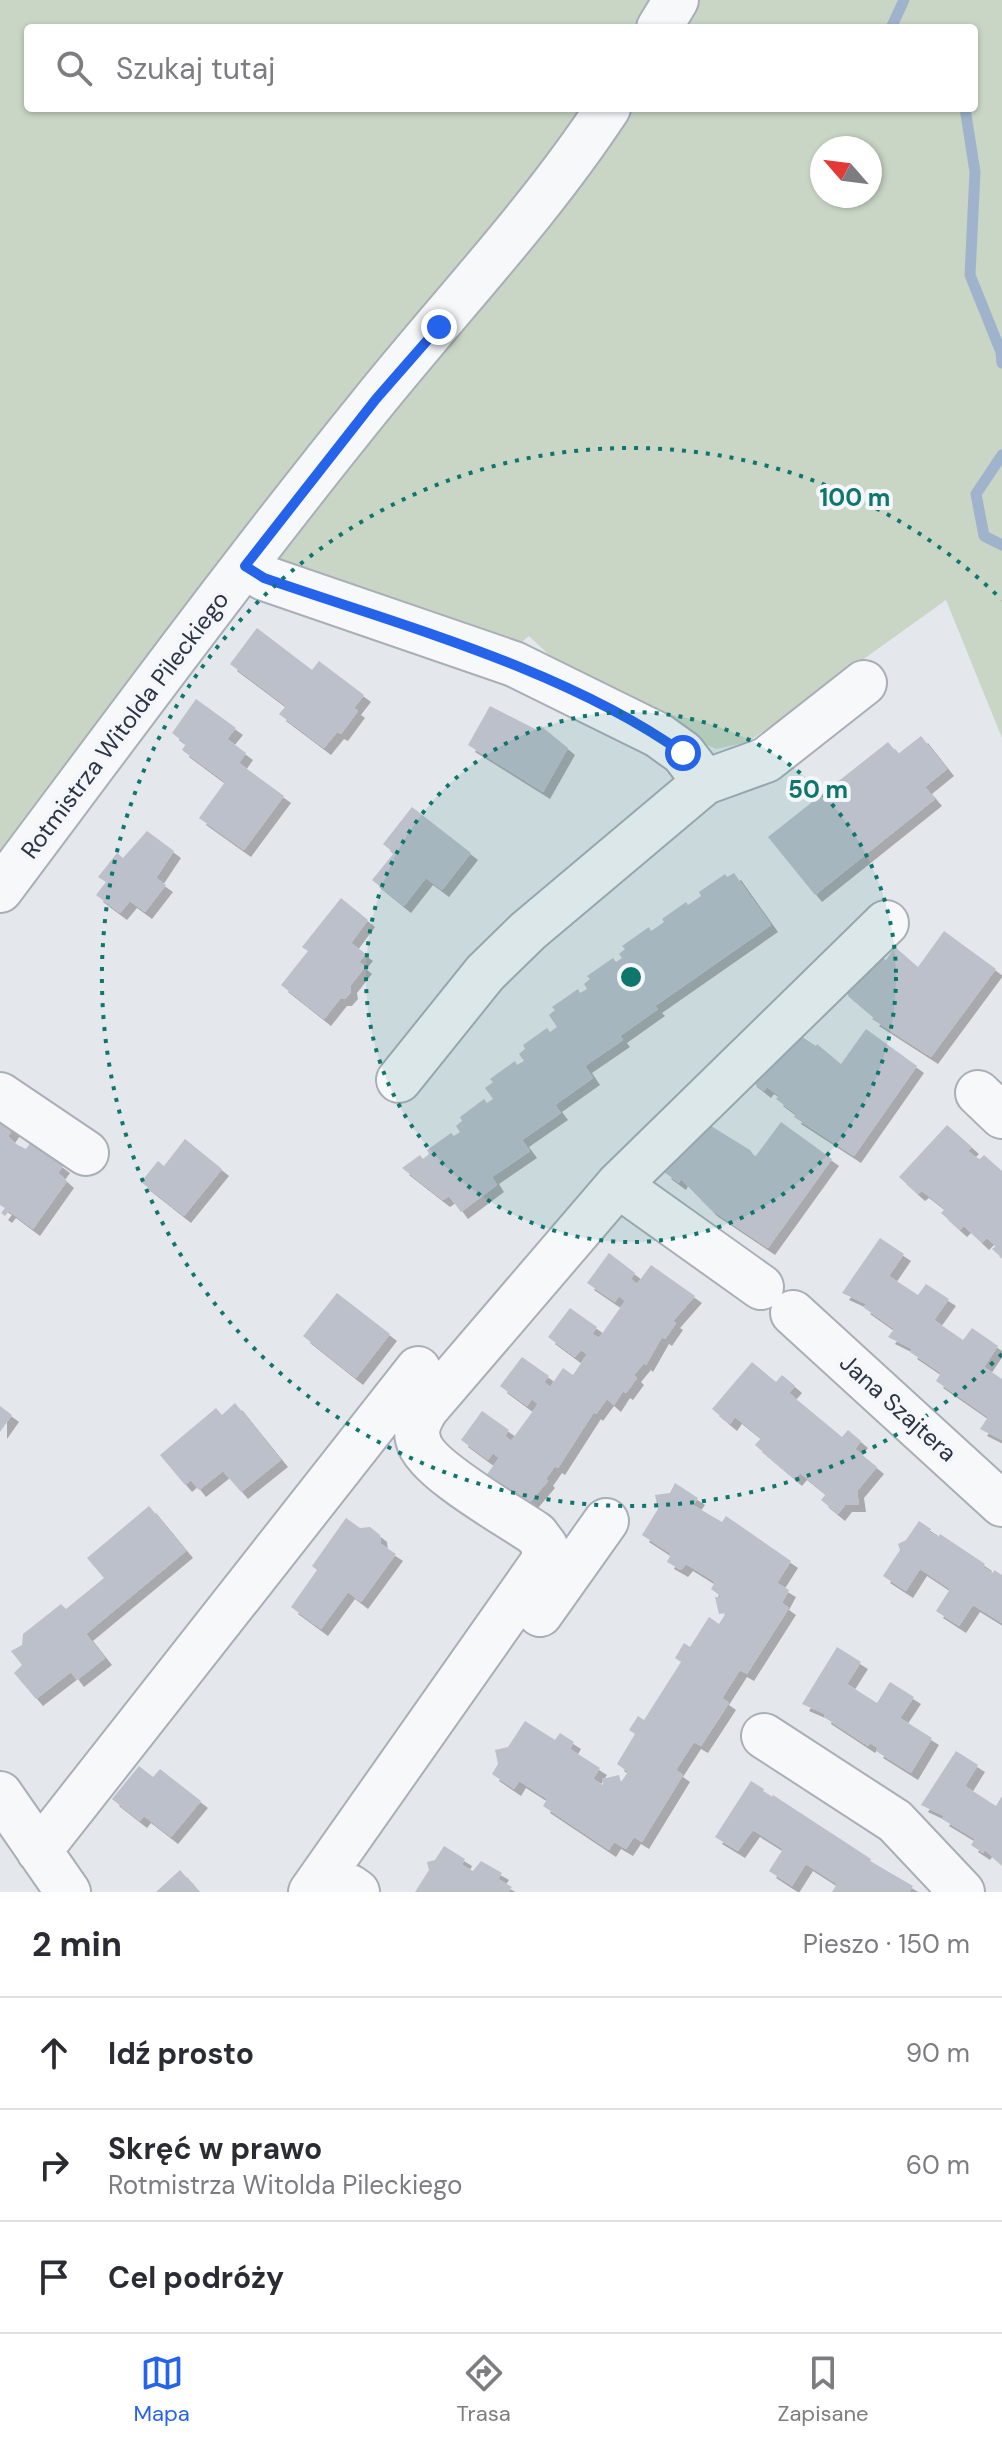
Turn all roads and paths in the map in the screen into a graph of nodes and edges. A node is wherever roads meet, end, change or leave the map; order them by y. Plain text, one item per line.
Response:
1 (676, 0) edge
2 (661, 24) edge
3 (605, 112) edge
4 (245, 566) junction
5 (864, 683) dead end
6 (705, 782) junction
7 (0, 890) edge
8 (886, 923) dead end
9 (399, 1080) dead end
10 (0, 1095) edge
11 (86, 1153) dead end
12 (618, 1185) junction
13 (418, 1369) dead end
14 (1002, 1504) edge
15 (606, 1521) dead end
16 (764, 1736) dead end
17 (0, 1794) edge
18 (39, 1851) junction
19 (341, 1891) edge
20 (68, 1892) edge
21 (962, 1892) edge

1 - 2 street
3 - 4 street, Rotmistrza Witolda Pileckiego
4 - 6 street
4 - 7 street, Rotmistrza Witolda Pileckiego
5 - 6 street
6 - 9 street
8 - 12 street
10 - 11 street
12 - 14 street, Jana Szajtera
12 - 19 street
13 - 18 street
15 - 19 street
16 - 21 street
17 - 18 street
18 - 20 street

